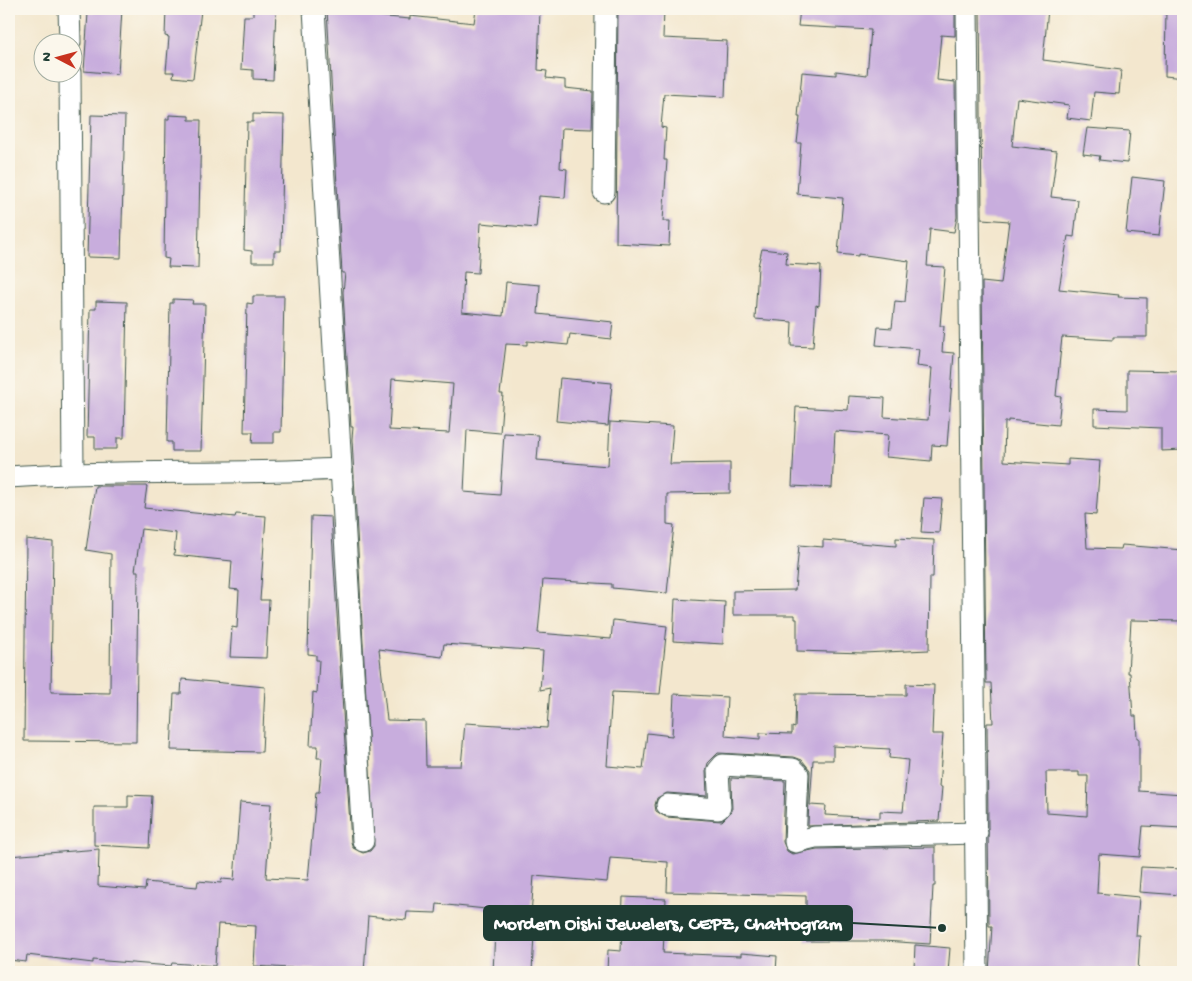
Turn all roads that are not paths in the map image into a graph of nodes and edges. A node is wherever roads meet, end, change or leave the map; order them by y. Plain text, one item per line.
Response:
1 (69, 9) edge
2 (314, 9) edge
3 (606, 9) edge
4 (968, 9) edge
5 (70, 32) edge
6 (70, 82) edge
7 (604, 192) dead end
8 (340, 469) junction
9 (74, 472) junction
10 (9, 477) edge
11 (667, 805) dead end
12 (978, 833) junction
13 (363, 841) dead end
14 (977, 972) edge

1 - 5 street
2 - 8 street
3 - 7 street
4 - 12 street
6 - 9 street
8 - 9 street
8 - 13 street
9 - 10 street
11 - 12 street
12 - 14 street

